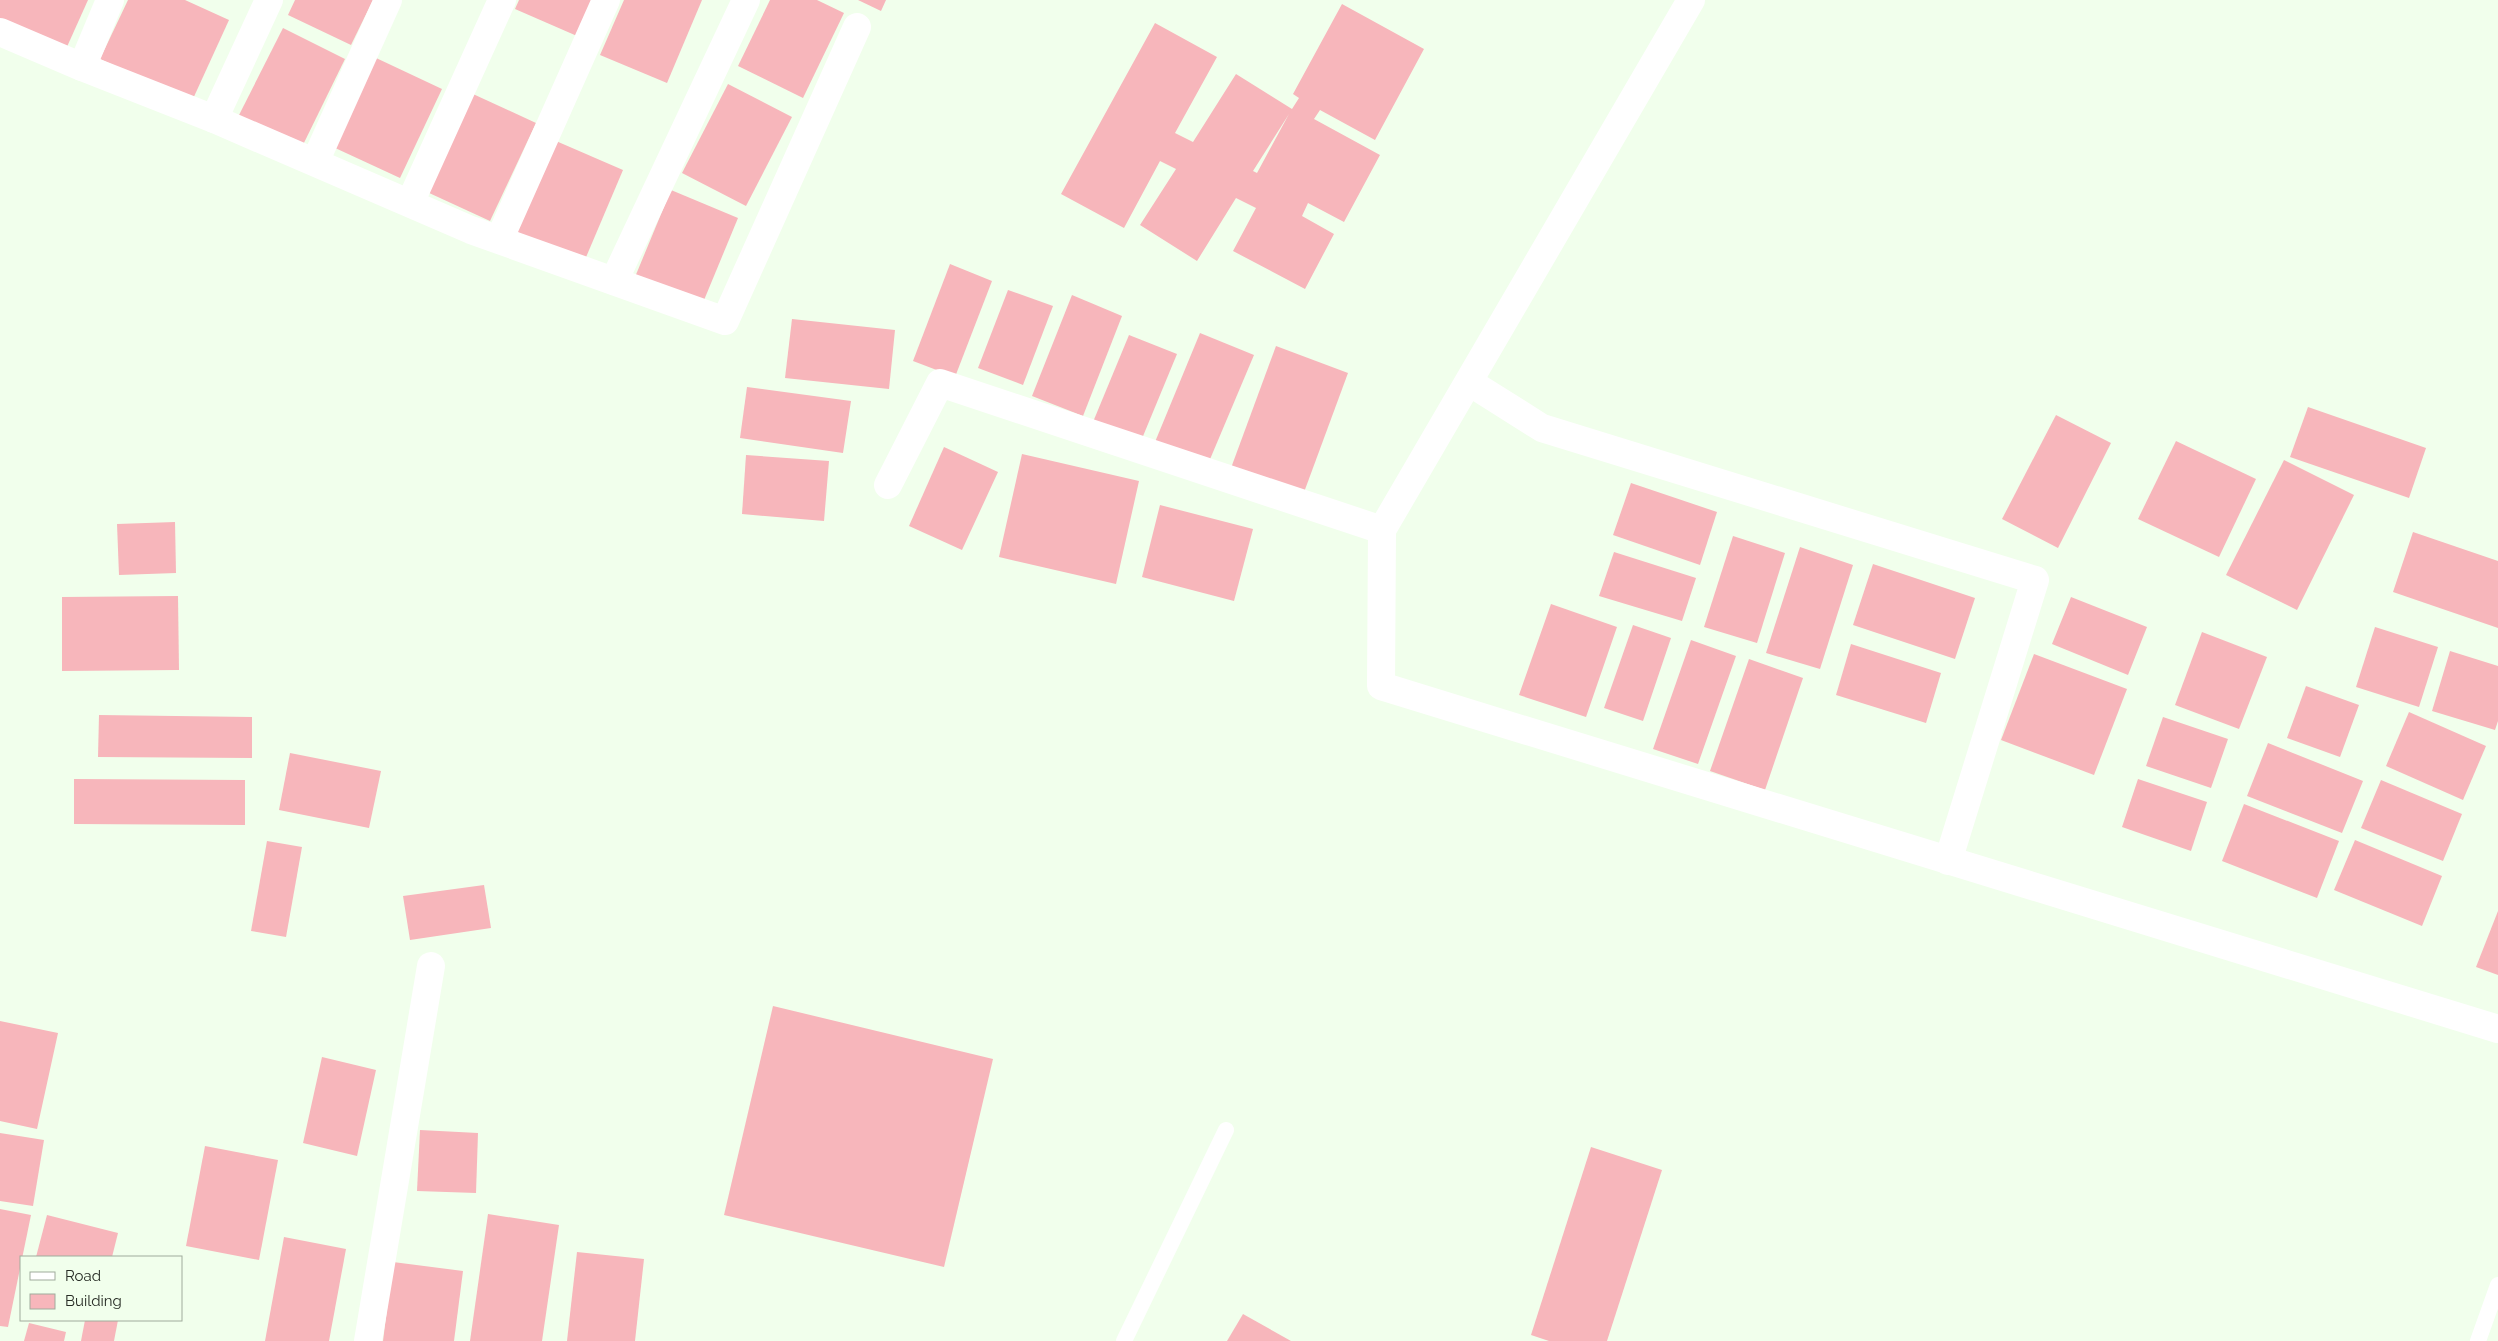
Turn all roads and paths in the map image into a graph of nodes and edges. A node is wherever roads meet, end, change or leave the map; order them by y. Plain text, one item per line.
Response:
1 (110, 0) edge
2 (269, 0) edge
3 (388, 0) edge
4 (502, 0) edge
5 (606, 0) edge
6 (746, 0) edge
7 (1691, 0) edge
8 (857, 27) dead end
9 (0, 32) edge
10 (82, 67) junction
11 (214, 119) junction
12 (315, 162) junction
13 (410, 203) junction
14 (500, 238) junction
15 (614, 281) junction
16 (1469, 382) junction
17 (888, 485) dead end
18 (1382, 530) junction
19 (1948, 861) junction
20 (431, 966) dead end
21 (2498, 1030) edge
22 (1226, 1130) dead end
23 (2498, 1285) edge
24 (368, 1341) edge
25 (1124, 1341) edge
26 (2478, 1341) edge

1 - 10 street
2 - 11 street
3 - 12 street
4 - 13 street
5 - 14 street
6 - 15 street
7 - 16 street
8 - 15 street
9 - 10 street
10 - 11 street
11 - 12 street
12 - 13 street
13 - 14 street
14 - 15 street
16 - 18 street
16 - 19 street
17 - 18 street
18 - 19 street
19 - 21 street
20 - 24 street
22 - 25 lane
23 - 26 lane

